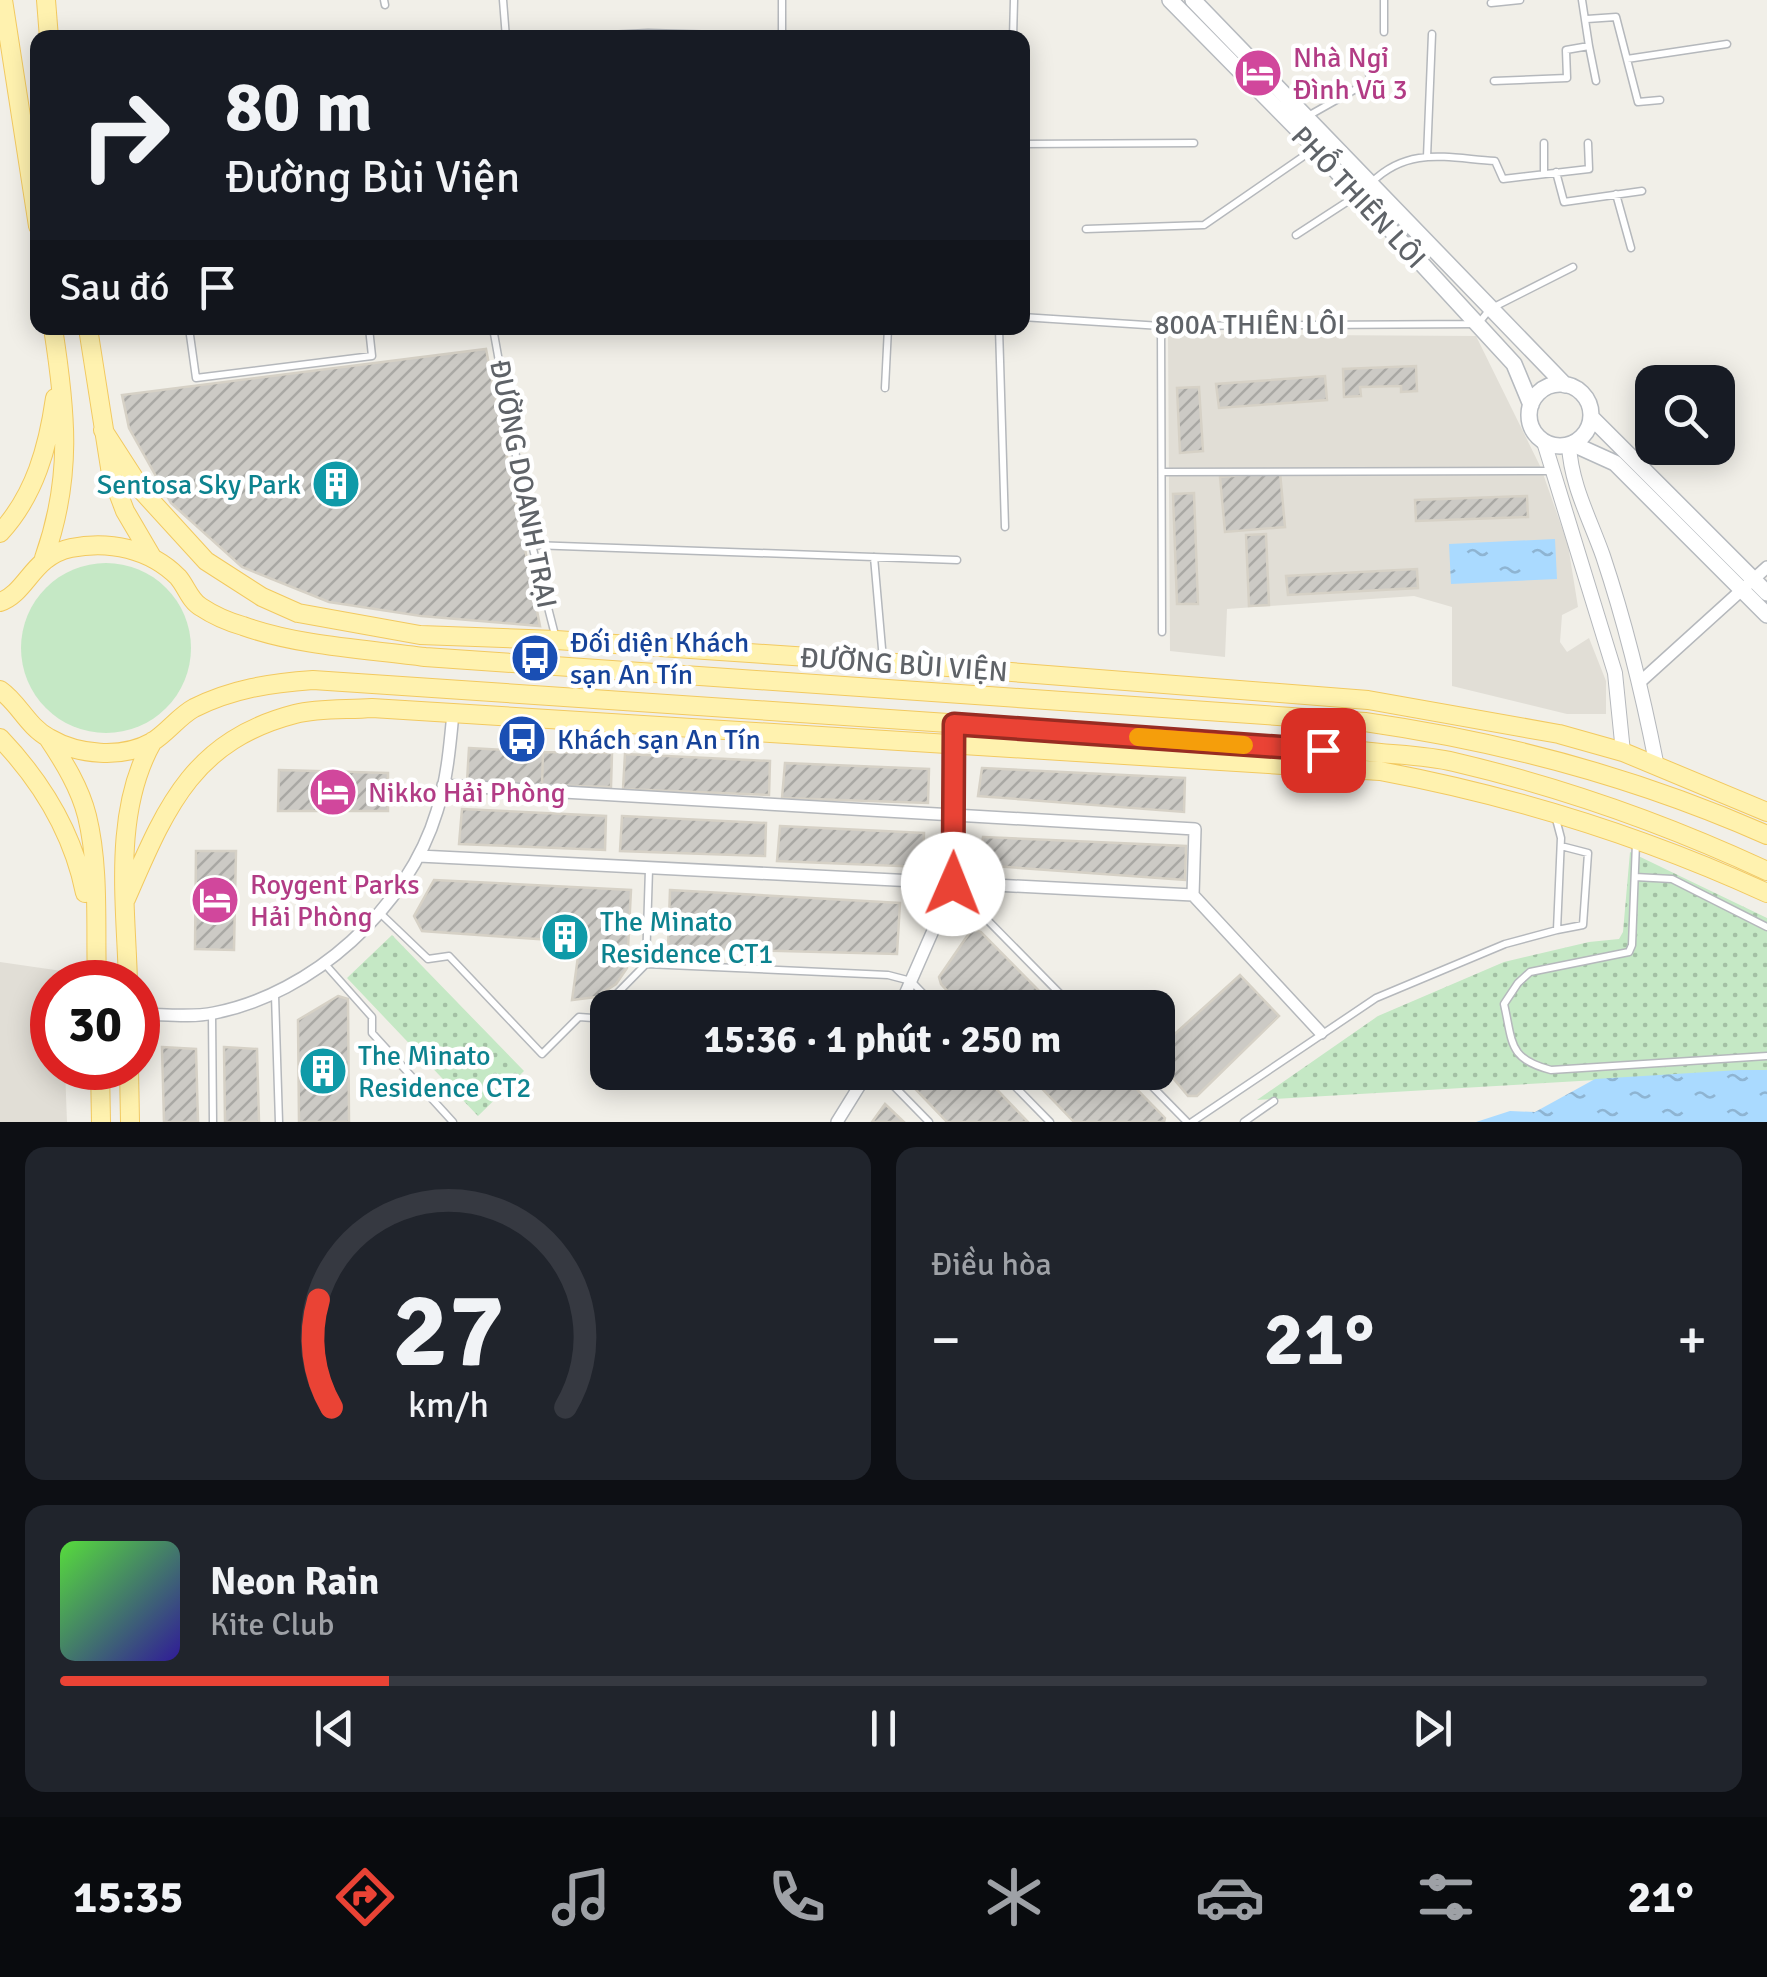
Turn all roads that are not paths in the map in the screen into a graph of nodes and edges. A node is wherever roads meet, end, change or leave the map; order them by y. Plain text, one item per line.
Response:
1 (3, 0) edge
2 (46, 0) edge
3 (503, 0) edge
4 (782, 0) edge
5 (1014, 0) edge
6 (1170, 0) edge
7 (1192, 0) edge
8 (1384, 0) edge
9 (1520, 0) edge
10 (1582, 0) edge
11 (1492, 4) dead end
12 (1587, 19) junction
13 (49, 30) edge
14 (505, 30) edge
15 (782, 30) edge
16 (1013, 30) edge
17 (1384, 32) dead end
18 (1432, 34) dead end
19 (1728, 44) dead end
20 (1590, 46) junction
21 (1627, 59) junction
22 (1384, 63) dead end
23 (1494, 81) dead end
24 (1596, 81) dead end
25 (1660, 100) dead end
26 (1306, 116) junction
27 (1194, 143) dead end
28 (1544, 143) dead end
29 (1588, 143) dead end
30 (1030, 144) edge
31 (1315, 148) junction
32 (1427, 157) junction
33 (1556, 172) junction
34 (1544, 173) junction
35 (30, 174) edge
36 (1372, 182) junction
37 (1642, 190) dead end
38 (1616, 194) junction
39 (1358, 196) junction
40 (1086, 229) dead end
41 (1296, 235) dead end
42 (1631, 248) dead end
43 (1574, 267) dead end
44 (1490, 309) junction
45 (1030, 318) edge
46 (1478, 324) junction
47 (1161, 326) junction
48 (54, 335) edge
49 (89, 335) edge
50 (190, 335) edge
51 (369, 335) edge
52 (494, 335) edge
53 (888, 335) edge
54 (999, 335) edge
55 (59, 367) junction
56 (1565, 385) junction
57 (884, 388) dead end
58 (1531, 405) junction
59 (1591, 417) junction
60 (103, 430) junction
61 (1544, 442) junction
62 (1571, 445) junction
63 (1622, 459) junction
64 (1162, 472) junction
65 (1554, 472) junction
66 (1005, 527) dead end
67 (0, 533) edge
68 (532, 545) junction
69 (152, 557) junction
70 (874, 557) junction
71 (44, 558) junction
72 (956, 560) dead end
73 (1767, 567) edge
74 (1748, 584) junction
75 (1767, 593) edge
76 (4, 600) edge
77 (1767, 615) edge
78 (1162, 632) dead end
79 (420, 636) junction
80 (556, 640) junction
81 (424, 657) junction
82 (883, 662) junction
83 (1640, 682) junction
84 (452, 687) junction
85 (4, 693) edge
86 (452, 713) junction
87 (1285, 714) junction
88 (954, 733) junction
89 (0, 738) edge
90 (48, 738) junction
91 (153, 742) junction
92 (1284, 748) junction
93 (1623, 752) junction
94 (1657, 767) junction
95 (443, 785) junction
96 (1552, 790) junction
97 (1767, 812) edge
98 (1552, 813) junction
99 (954, 818) junction
100 (1767, 835) edge
101 (1636, 841) junction
102 (1561, 846) junction
103 (419, 856) junction
104 (650, 868) junction
105 (1767, 870) edge
106 (1635, 877) junction
107 (953, 884) junction
108 (1767, 894) edge
109 (1193, 895) junction
110 (126, 900) junction
111 (378, 911) junction
112 (1767, 927) edge
113 (1557, 930) junction
114 (96, 947) junction
115 (96, 960) edge
116 (127, 960) edge
117 (324, 962) junction
118 (646, 964) junction
119 (910, 981) junction
120 (906, 990) edge
121 (919, 990) edge
122 (1056, 990) edge
123 (275, 995) junction
124 (160, 1014) edge
125 (212, 1014) junction
126 (1321, 1033) junction
127 (1767, 1056) edge
128 (100, 1090) edge
129 (130, 1090) edge
130 (857, 1090) edge
131 (898, 1090) edge
132 (1019, 1090) edge
133 (1156, 1090) edge
134 (1274, 1100) dead end
135 (101, 1122) edge
136 (130, 1122) edge
137 (213, 1122) edge
138 (279, 1122) edge
139 (453, 1122) edge
140 (837, 1122) edge
141 (929, 1122) edge
142 (1050, 1122) edge
143 (1189, 1122) edge
144 (1244, 1122) edge

1 - 35 main road
2 - 13 main road
3 - 14 lane
4 - 15 lane
5 - 16 lane
6 - 31 main road, PHỐ THIÊN LÔI
7 - 26 main road, PHỐ THIÊN LÔI
8 - 17 lane
9 - 11 lane
10 - 12 lane
12 - 20 lane
12 - 21 lane
18 - 32 lane
19 - 21 lane
20 - 23 lane
20 - 24 lane
21 - 25 lane
22 - 26 lane
26 - 36 main road, PHỐ THIÊN LÔI
27 - 30 lane
28 - 34 lane
29 - 33 lane
31 - 39 main road, PHỐ THIÊN LÔI
31 - 40 lane
32 - 34 lane
32 - 36 lane
33 - 34 lane
33 - 38 lane
36 - 44 main road, PHỐ THIÊN LÔI
37 - 38 lane
38 - 42 lane
39 - 41 lane
39 - 46 main road, PHỐ THIÊN LÔI
43 - 44 lane
44 - 46 lane
44 - 56 main road, PHỐ THIÊN LÔI
45 - 47 lane, 800A THIÊN LÔI
46 - 47 lane, 800A THIÊN LÔI
46 - 58 main road, PHỐ THIÊN LÔI
47 - 64 lane
48 - 55 main road
49 - 60 main road
50 - 51 lane
52 - 68 lane, ĐƯỜNG DOANH TRẠI
53 - 57 lane
54 - 66 lane
55 - 67 main road
55 - 71 main road
56 - 58 main road
56 - 59 main road
58 - 61 main road
59 - 62 main road
59 - 63 main road
60 - 69 main road
60 - 79 main road, ĐƯỜNG BÙI VIỆN
61 - 62 main road
61 - 65 street
62 - 63 main road
62 - 83 street
63 - 74 main road
64 - 65 lane
64 - 78 lane
65 - 93 street
68 - 70 lane
68 - 80 lane, ĐƯỜNG DOANH TRẠI
69 - 71 main road
69 - 81 main road, ĐƯỜNG BÙI VIỆN
70 - 72 lane
70 - 82 lane
71 - 76 main road
73 - 74 street
74 - 75 main road
74 - 77 main road
74 - 83 street
79 - 80 main road, ĐƯỜNG BÙI VIỆN
79 - 81 main road
80 - 82 main road, ĐƯỜNG BÙI VIỆN
81 - 87 main road, ĐƯỜNG BÙI VIỆN
82 - 93 main road, ĐƯỜNG BÙI VIỆN
83 - 94 street
84 - 86 main road
84 - 88 main road, ĐƯỜNG BÙI VIỆN
84 - 91 main road, ĐƯỜNG BÙI VIỆN
85 - 90 main road
86 - 88 main road, ĐƯỜNG BÙI VIỆN
86 - 95 street
86 - 110 main road, ĐƯỜNG BÙI VIỆN
87 - 92 main road
87 - 100 main road, ĐƯỜNG BÙI VIỆN
88 - 92 main road, ĐƯỜNG BÙI VIỆN
88 - 98 main road, ĐƯỜNG BÙI VIỆN
88 - 99 street
89 - 114 main road
90 - 91 main road
90 - 114 main road
91 - 110 main road
92 - 96 main road, ĐƯỜNG BÙI VIỆN
93 - 94 main road, ĐƯỜNG BÙI VIỆN
94 - 97 main road, ĐƯỜNG BÙI VIỆN
95 - 99 street
95 - 103 street
96 - 98 main road
96 - 105 main road, ĐƯỜNG BÙI VIỆN
98 - 101 main road, ĐƯỜNG BÙI VIỆN
98 - 102 lane
99 - 107 street
99 - 109 street
101 - 106 lane
101 - 108 main road, ĐƯỜNG BÙI VIỆN
102 - 113 lane
102 - 113 lane
103 - 104 street
103 - 111 street
104 - 107 street
104 - 118 lane
106 - 112 lane
106 - 127 lane
107 - 109 street
107 - 119 street
107 - 122 lane
109 - 126 street
110 - 116 main road
111 - 117 street
111 - 118 lane
113 - 126 lane
114 - 115 main road
117 - 123 street
117 - 139 lane
118 - 119 lane
119 - 120 street
119 - 121 lane
123 - 125 street
123 - 138 lane
124 - 125 street
125 - 137 lane
126 - 143 lane
128 - 135 main road
129 - 136 main road
130 - 140 street
131 - 141 lane
132 - 142 lane
133 - 143 lane
134 - 144 lane

